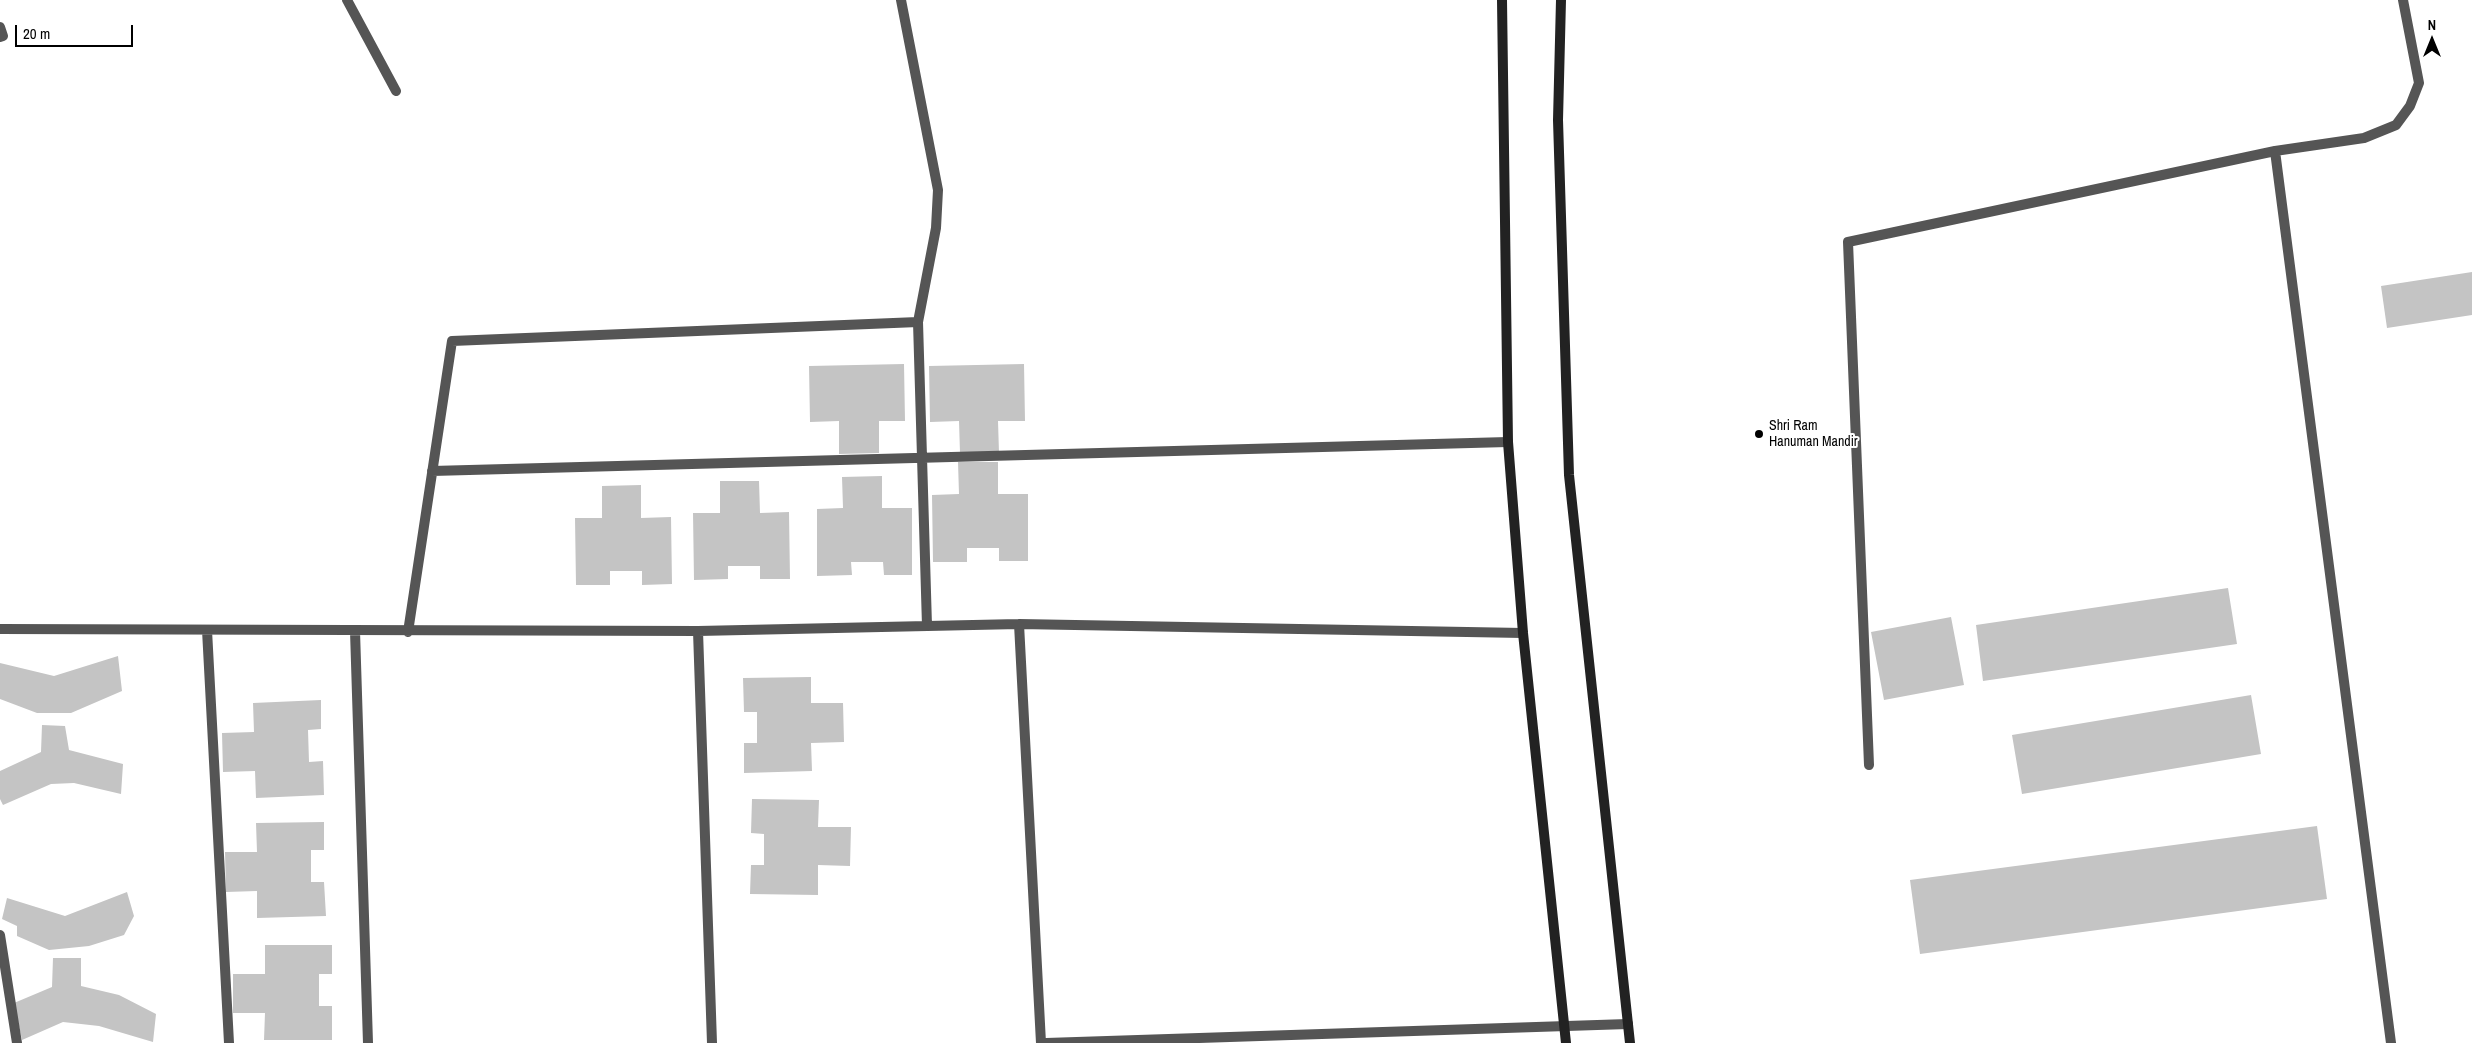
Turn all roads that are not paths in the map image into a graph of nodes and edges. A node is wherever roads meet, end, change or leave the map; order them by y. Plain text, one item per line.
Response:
1 (346, 0) edge
2 (902, 0) edge
3 (1502, 0) edge
4 (1561, 0) edge
5 (2403, 0) edge
6 (0, 27) edge
7 (0, 37) edge
8 (396, 91) dead end
9 (2275, 151) junction
10 (918, 322) junction
11 (1508, 442) junction
12 (922, 458) junction
13 (432, 471) junction
14 (1019, 624) junction
15 (926, 626) junction
16 (0, 629) edge
17 (207, 630) junction
18 (355, 631) junction
19 (698, 631) junction
20 (408, 632) junction
21 (1522, 633) junction
22 (1869, 766) dead end
23 (0, 935) edge
24 (1628, 1024) junction
25 (1564, 1026) junction
26 (17, 1043) edge
27 (229, 1043) edge
28 (368, 1043) edge
29 (712, 1043) edge
30 (1041, 1043) edge
31 (1046, 1043) edge
32 (1566, 1043) edge
33 (1630, 1043) edge
34 (2391, 1043) edge

1 - 8 street
2 - 10 street
3 - 11 street
4 - 24 street
5 - 9 street
6 - 7 street
9 - 22 street
9 - 34 street
10 - 12 street
10 - 13 street
11 - 12 street
11 - 21 street
12 - 13 street
12 - 15 street
13 - 20 street
14 - 15 street
14 - 21 street
14 - 30 street
15 - 19 street
16 - 17 street
17 - 18 street
17 - 27 street
18 - 20 street
18 - 28 street
19 - 20 street
19 - 29 street
21 - 25 street
23 - 26 street
24 - 25 street
24 - 33 street
25 - 31 street
25 - 32 street

